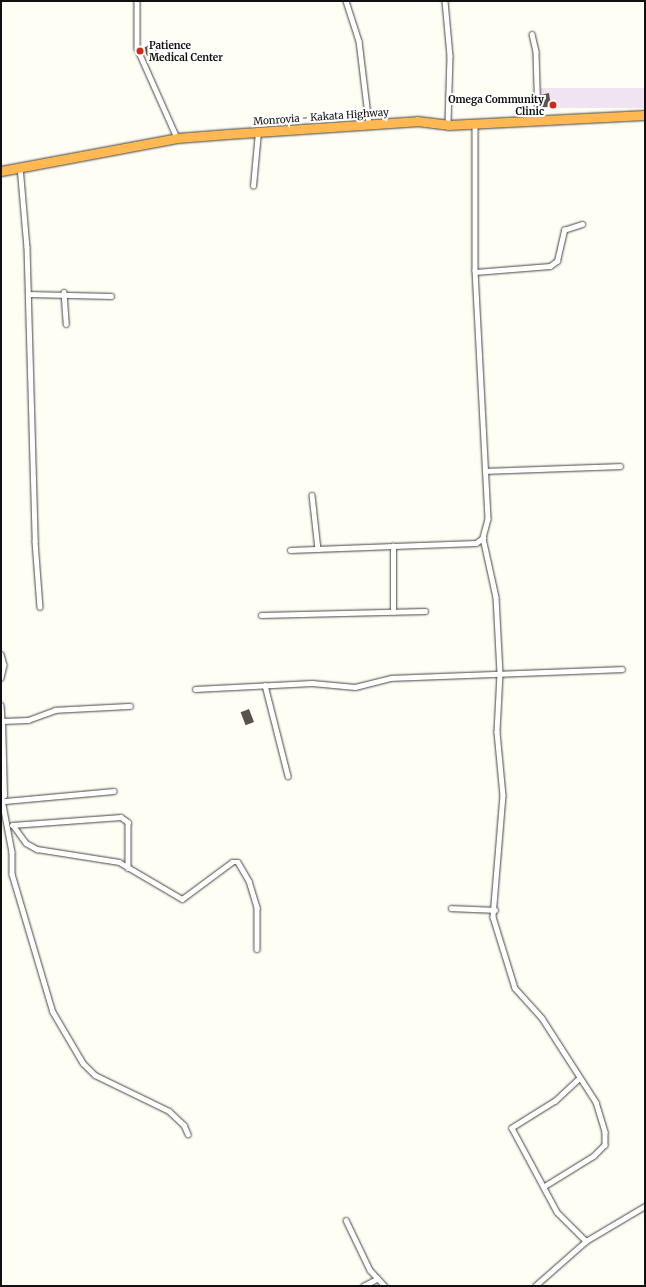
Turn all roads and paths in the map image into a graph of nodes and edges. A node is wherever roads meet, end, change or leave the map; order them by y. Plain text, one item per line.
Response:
1 (137, 1) edge
2 (346, 1) edge
3 (445, 1) edge
4 (532, 34) dead end
5 (645, 115) edge
6 (538, 120) junction
7 (369, 124) junction
8 (476, 124) junction
9 (448, 125) junction
10 (258, 132) junction
11 (176, 138) junction
12 (20, 166) junction
13 (1, 171) edge
14 (253, 186) dead end
15 (582, 224) dead end
16 (475, 272) junction
17 (64, 292) junction
18 (28, 294) junction
19 (111, 296) dead end
20 (66, 324) dead end
21 (620, 466) dead end
22 (485, 471) junction
23 (312, 496) dead end
24 (483, 538) junction
25 (393, 546) junction
26 (318, 549) junction
27 (290, 550) dead end
28 (40, 607) dead end
29 (425, 611) dead end
30 (393, 612) junction
31 (261, 615) dead end
32 (1, 654) edge
33 (622, 670) dead end
34 (500, 674) junction
35 (1, 678) edge
36 (265, 685) junction
37 (195, 689) dead end
38 (1, 705) edge
39 (130, 706) dead end
40 (2, 721) junction
41 (288, 776) dead end
42 (114, 790) dead end
43 (3, 797) edge
44 (10, 826) junction
45 (128, 868) junction
46 (451, 908) dead end
47 (495, 910) junction
48 (257, 949) dead end
49 (580, 1078) junction
50 (188, 1134) dead end
51 (544, 1187) junction
52 (645, 1206) edge
53 (346, 1220) dead end
54 (586, 1241) junction
55 (377, 1279) junction
56 (363, 1286) edge
57 (385, 1286) edge
58 (535, 1286) edge

1 - 11 street
2 - 7 street
3 - 9 street
4 - 6 street
5 - 6 highway, Monrovia - Kakata Highway
6 - 8 highway, Monrovia - Kakata Highway
7 - 9 highway, Monrovia - Kakata Highway
7 - 10 highway, Monrovia - Kakata Highway
8 - 9 highway, Monrovia - Kakata Highway
8 - 16 street
10 - 11 highway, Monrovia - Kakata Highway
10 - 14 street
11 - 12 highway, Monrovia - Kakata Highway
12 - 13 highway, Monrovia - Kakata Highway
12 - 18 street
15 - 16 street
16 - 22 street
17 - 18 street
17 - 19 street
17 - 20 street
18 - 28 street
21 - 22 street
22 - 24 street
23 - 26 street
24 - 25 street
24 - 34 street
25 - 26 street
25 - 30 street
26 - 27 street
29 - 30 street
30 - 31 street
32 - 35 street
33 - 34 street
34 - 36 street
34 - 47 street
36 - 37 street
36 - 41 street
38 - 40 street
39 - 40 street
40 - 43 street
42 - 43 street
43 - 44 street
44 - 45 street
44 - 45 street
44 - 50 street
45 - 48 street
46 - 47 street
47 - 49 street
49 - 51 street
49 - 51 street
51 - 54 street
52 - 54 street
53 - 55 street
54 - 58 street
55 - 56 street
55 - 57 street

